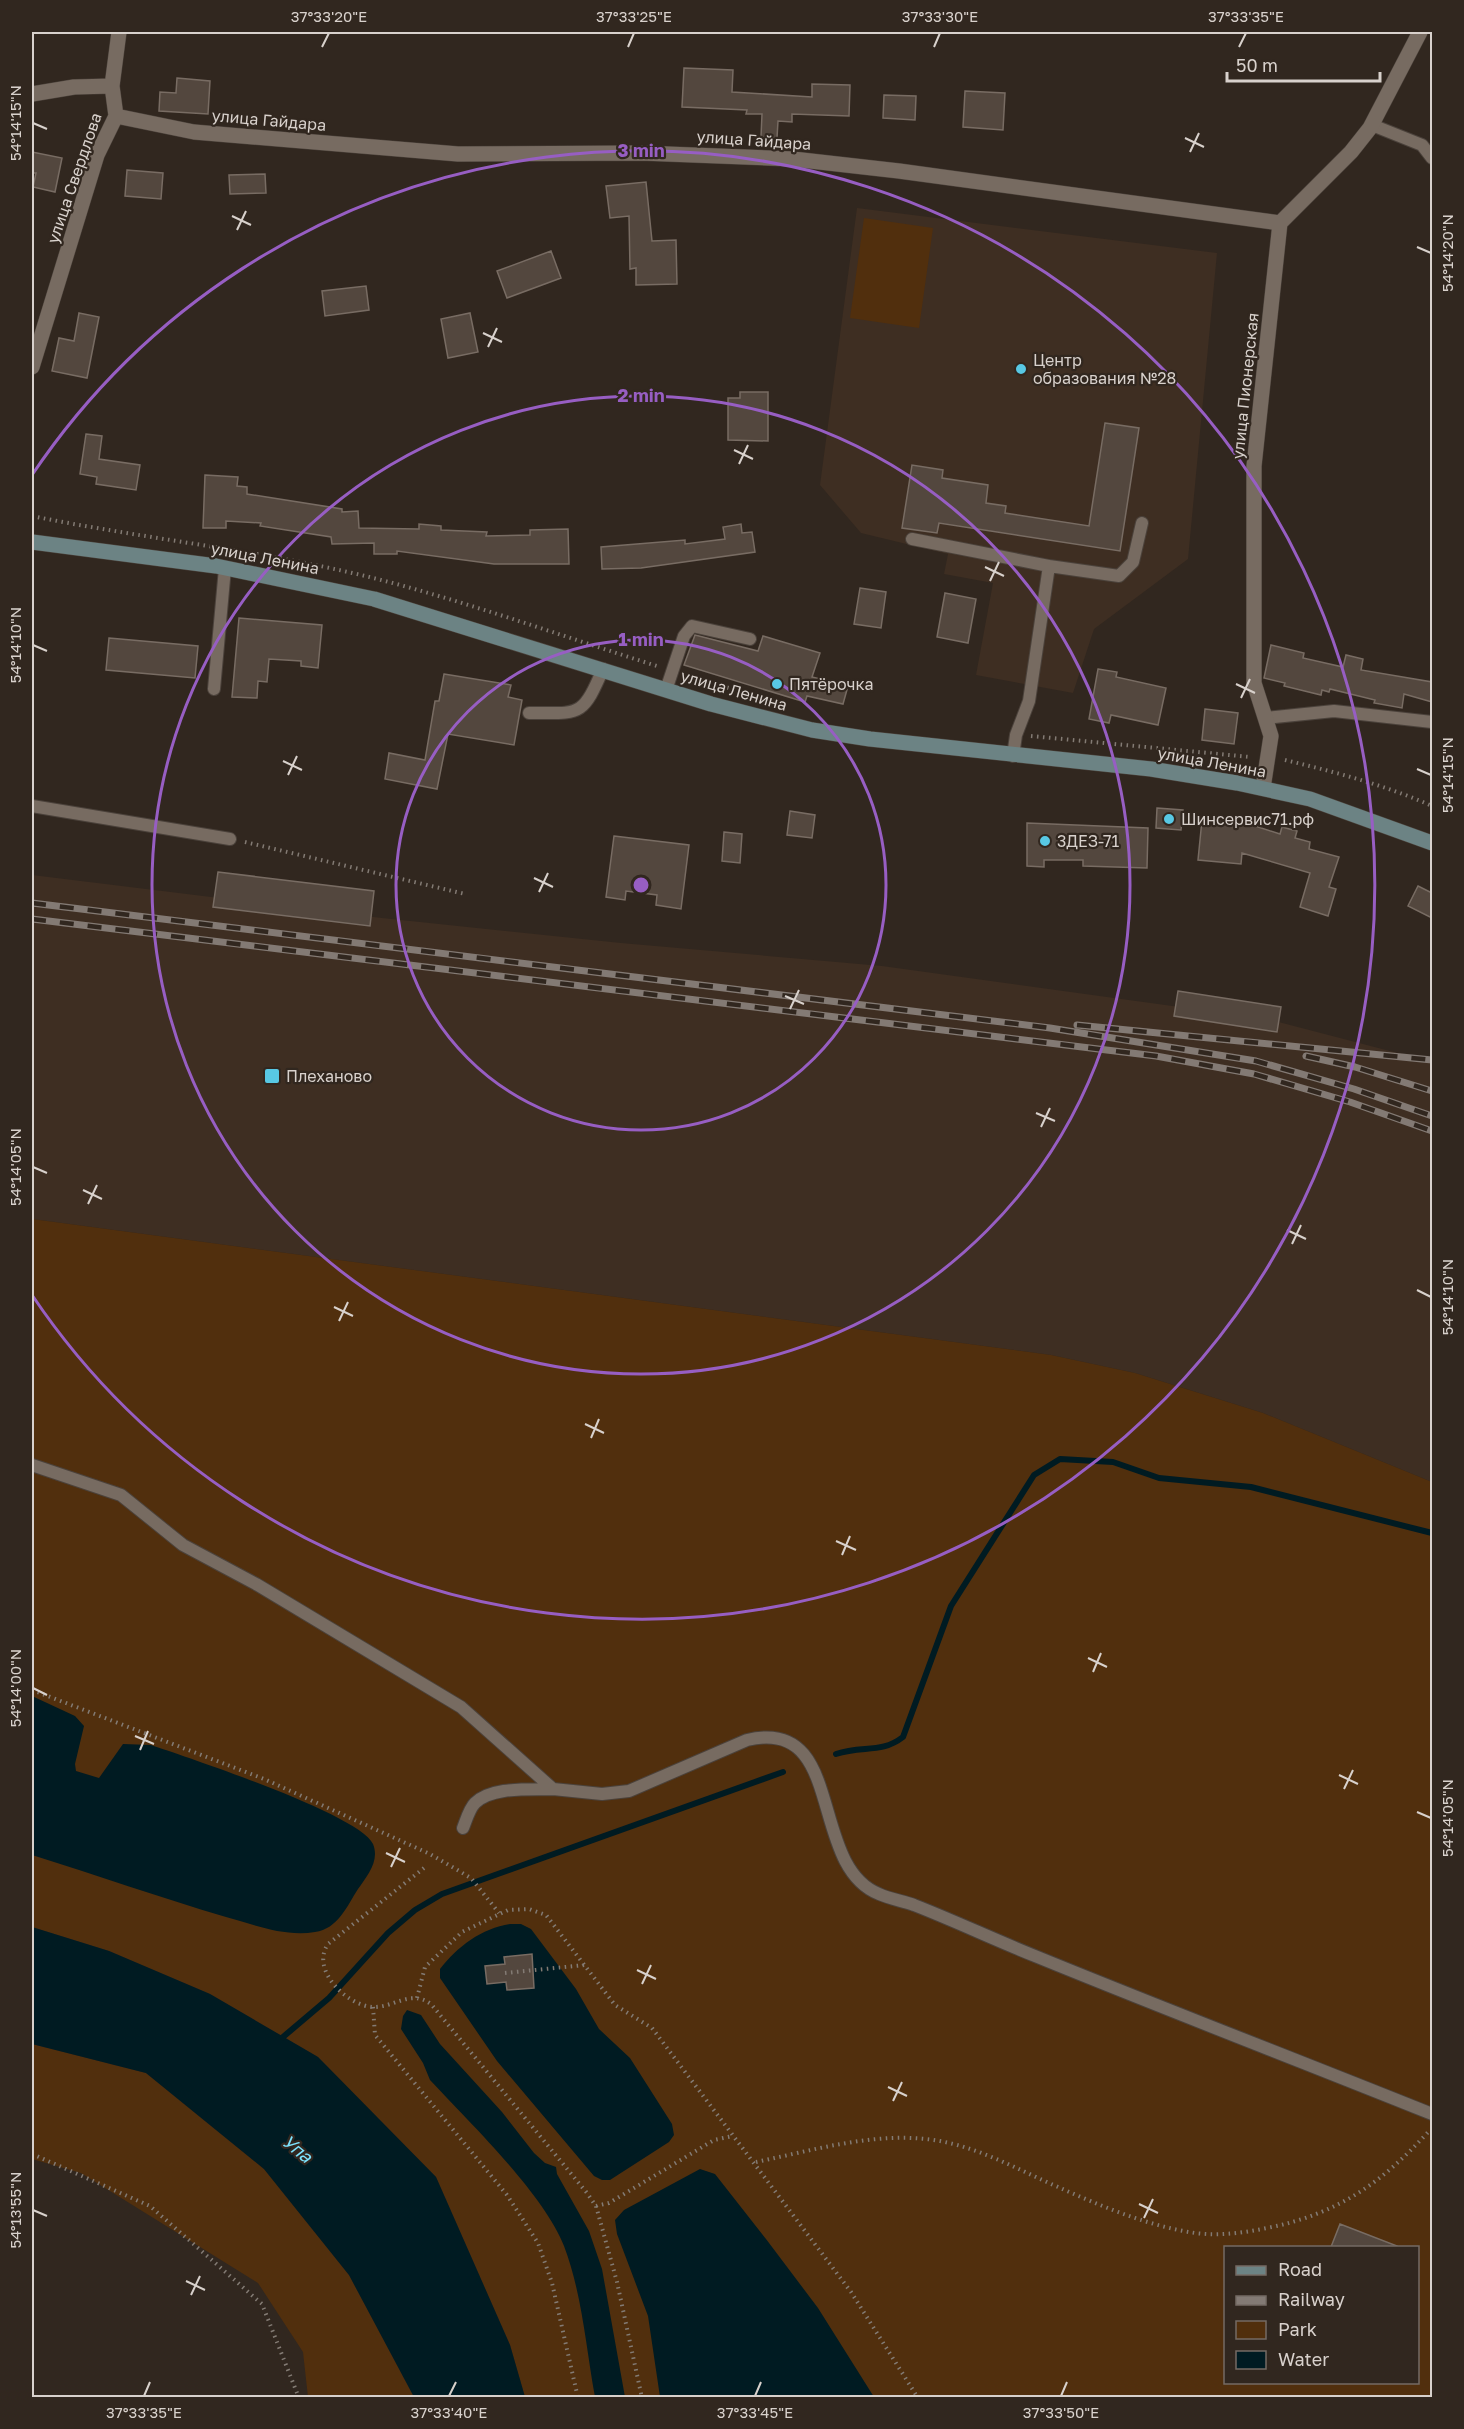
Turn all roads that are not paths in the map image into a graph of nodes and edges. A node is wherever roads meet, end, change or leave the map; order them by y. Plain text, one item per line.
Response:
1 (119, 32) edge
2 (1420, 32) edge
3 (112, 86) junction
4 (32, 94) edge
5 (116, 116) junction
6 (1372, 125) junction
7 (1432, 158) edge
8 (1280, 224) junction
9 (32, 367) edge
10 (1142, 523) dead end
11 (912, 539) dead end
12 (32, 542) edge
13 (1049, 566) junction
14 (225, 568) junction
15 (750, 639) dead end
16 (603, 669) junction
17 (214, 689) dead end
18 (666, 690) junction
19 (529, 713) dead end
20 (1266, 718) junction
21 (1432, 722) edge
22 (1013, 756) junction
23 (1263, 788) junction
24 (32, 806) edge
25 (230, 839) road end
26 (1432, 843) edge
27 (32, 1465) edge
28 (553, 1789) junction
29 (463, 1828) dead end
30 (1432, 2114) edge

1 - 3 street, улица Свердлова
2 - 6 street
3 - 4 street
3 - 5 street, улица Свердлова
5 - 8 street, улица Гайдара
5 - 9 street, улица Свердлова
6 - 7 lane
6 - 8 street
8 - 20 street, улица Пионерская
10 - 13 lane
11 - 13 lane
12 - 14 main road, улица Ленина
13 - 22 lane
14 - 16 main road, улица Ленина
14 - 17 lane
15 - 18 lane
16 - 18 main road, улица Ленина
16 - 19 lane
18 - 22 main road, улица Ленина
20 - 21 lane
20 - 23 street, улица Пионерская
22 - 23 main road, улица Ленина
23 - 26 main road, улица Ленина
24 - 25 lane
27 - 28 lane
28 - 29 lane
28 - 30 lane

